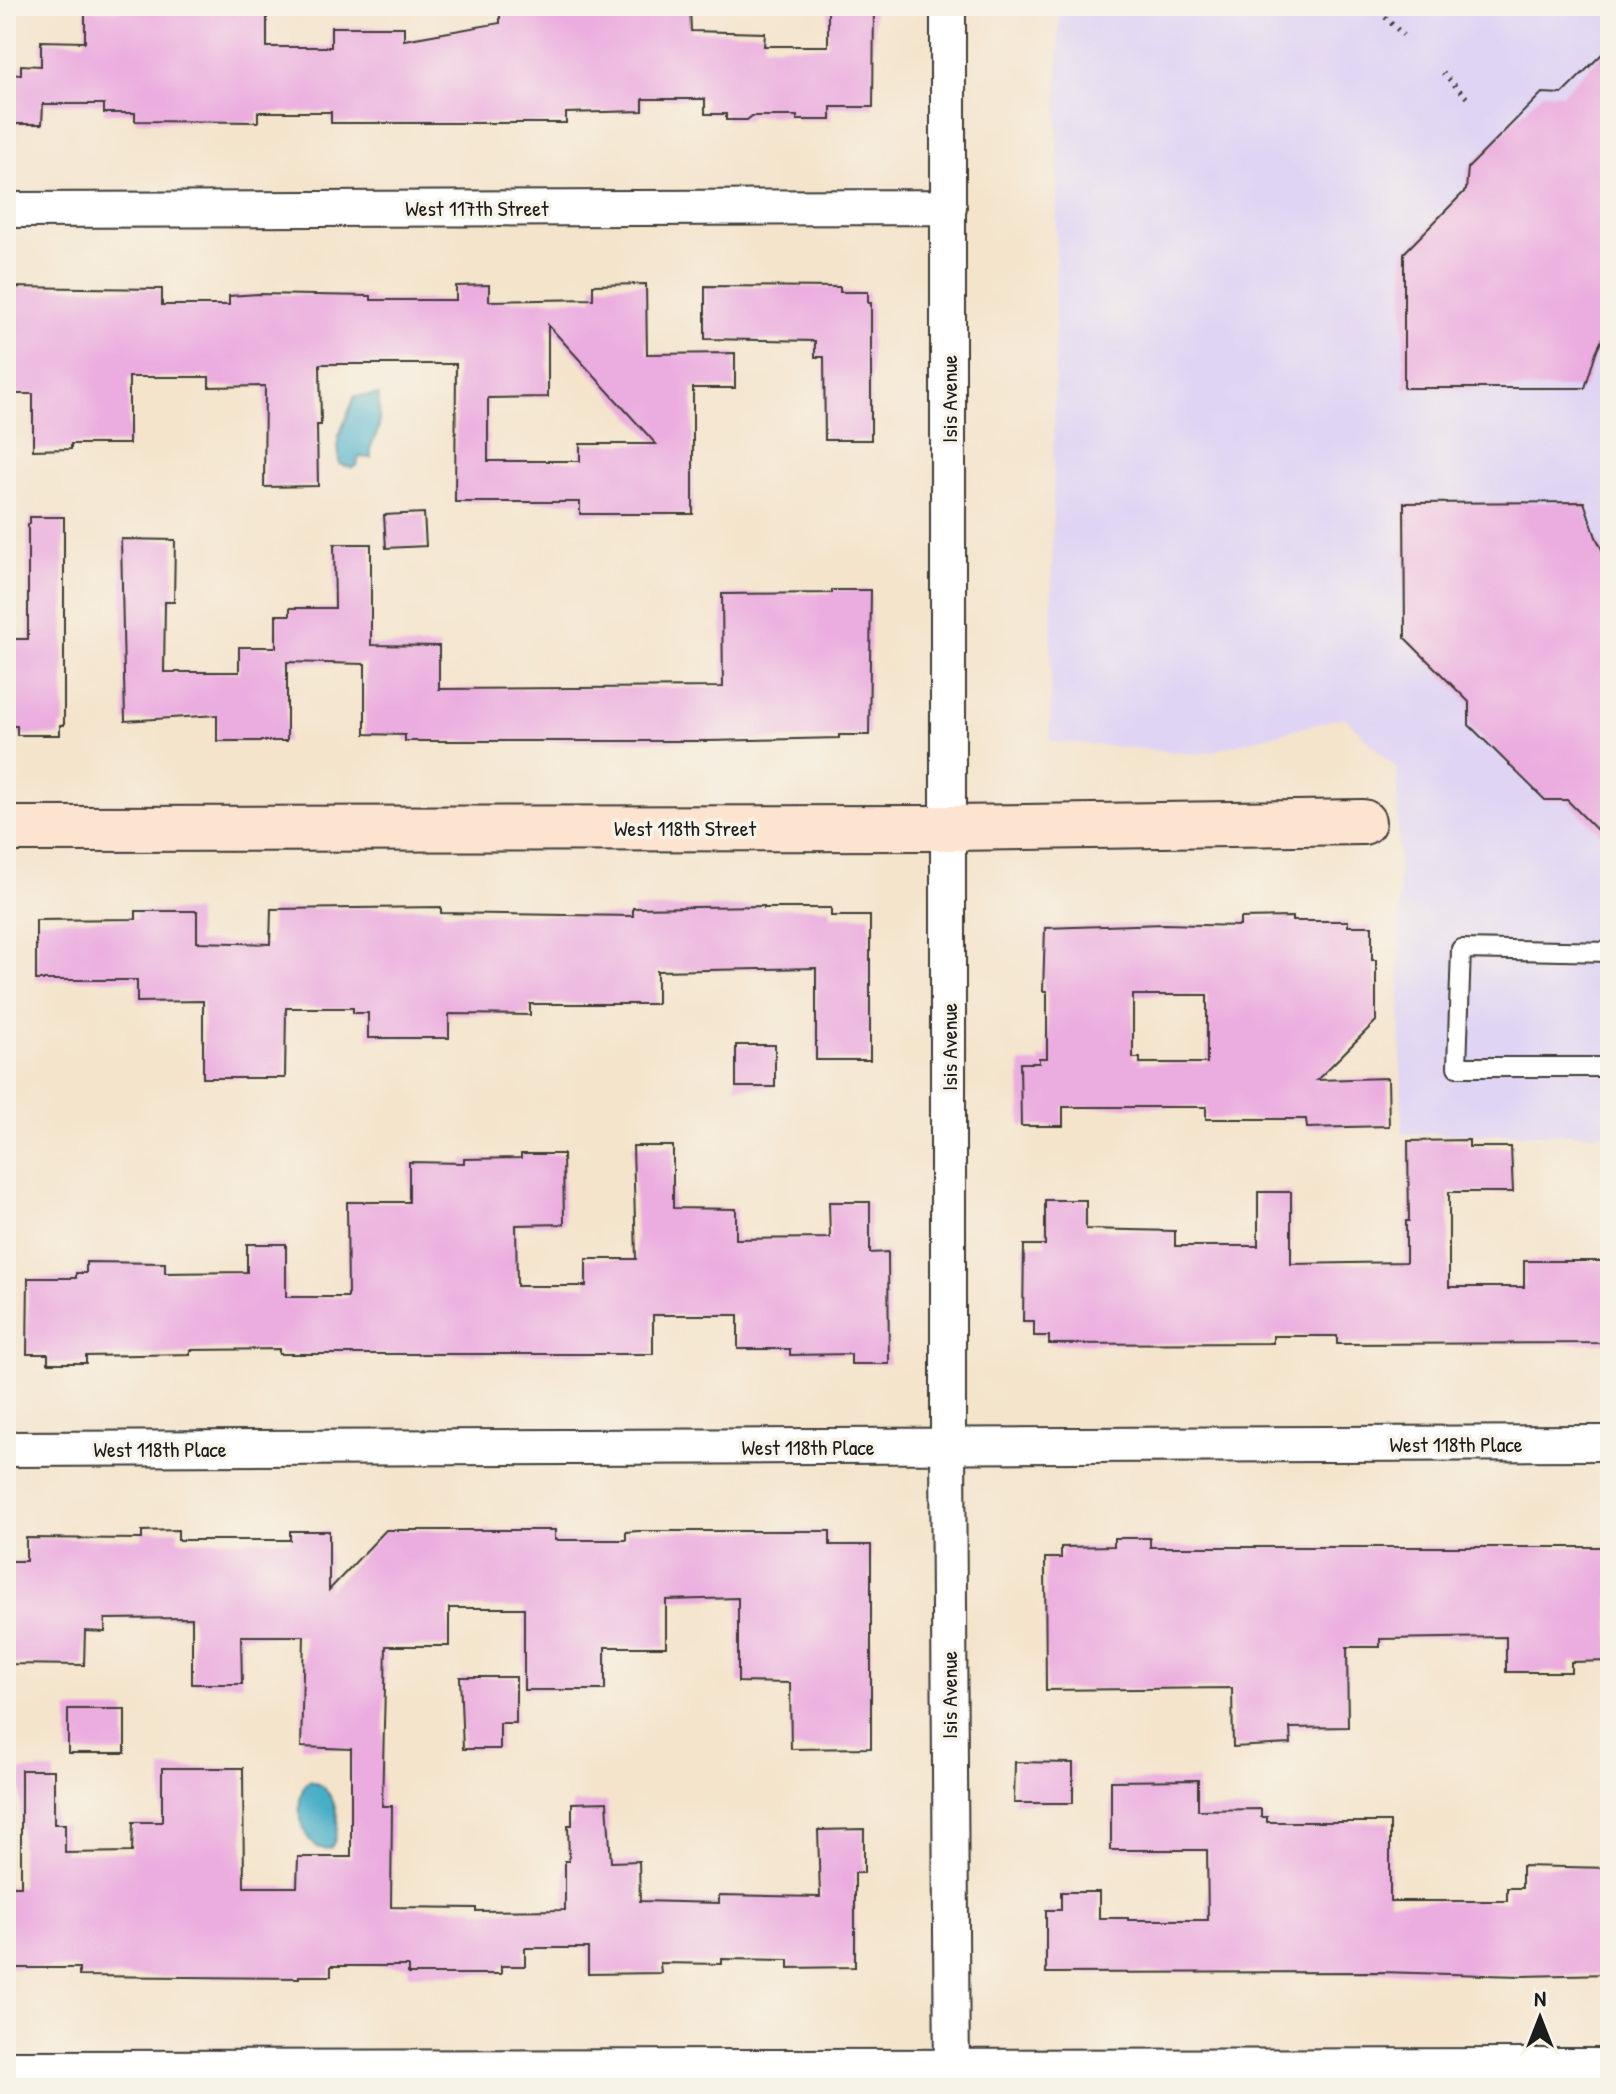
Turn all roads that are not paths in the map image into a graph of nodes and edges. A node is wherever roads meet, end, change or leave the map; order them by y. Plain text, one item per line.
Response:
1 (948, 6) edge
2 (949, 207) junction
3 (6, 210) edge
4 (1363, 822) dead end
5 (950, 828) junction
6 (6, 829) edge
7 (1610, 952) edge
8 (1610, 1067) edge
9 (1610, 1443) edge
10 (948, 1447) junction
11 (6, 1449) edge
12 (1610, 2066) edge
13 (6, 2068) edge
14 (952, 2078) edge

1 - 2 street, Isis Avenue
2 - 3 street, West 117th Street
2 - 5 street, Isis Avenue
4 - 5 street, West 118th Street
5 - 6 street, West 118th Street
5 - 10 street, Isis Avenue
7 - 8 lane
9 - 10 street, West 118th Place
10 - 11 street, West 118th Place
10 - 14 street, Isis Avenue
12 - 14 street
13 - 14 street

